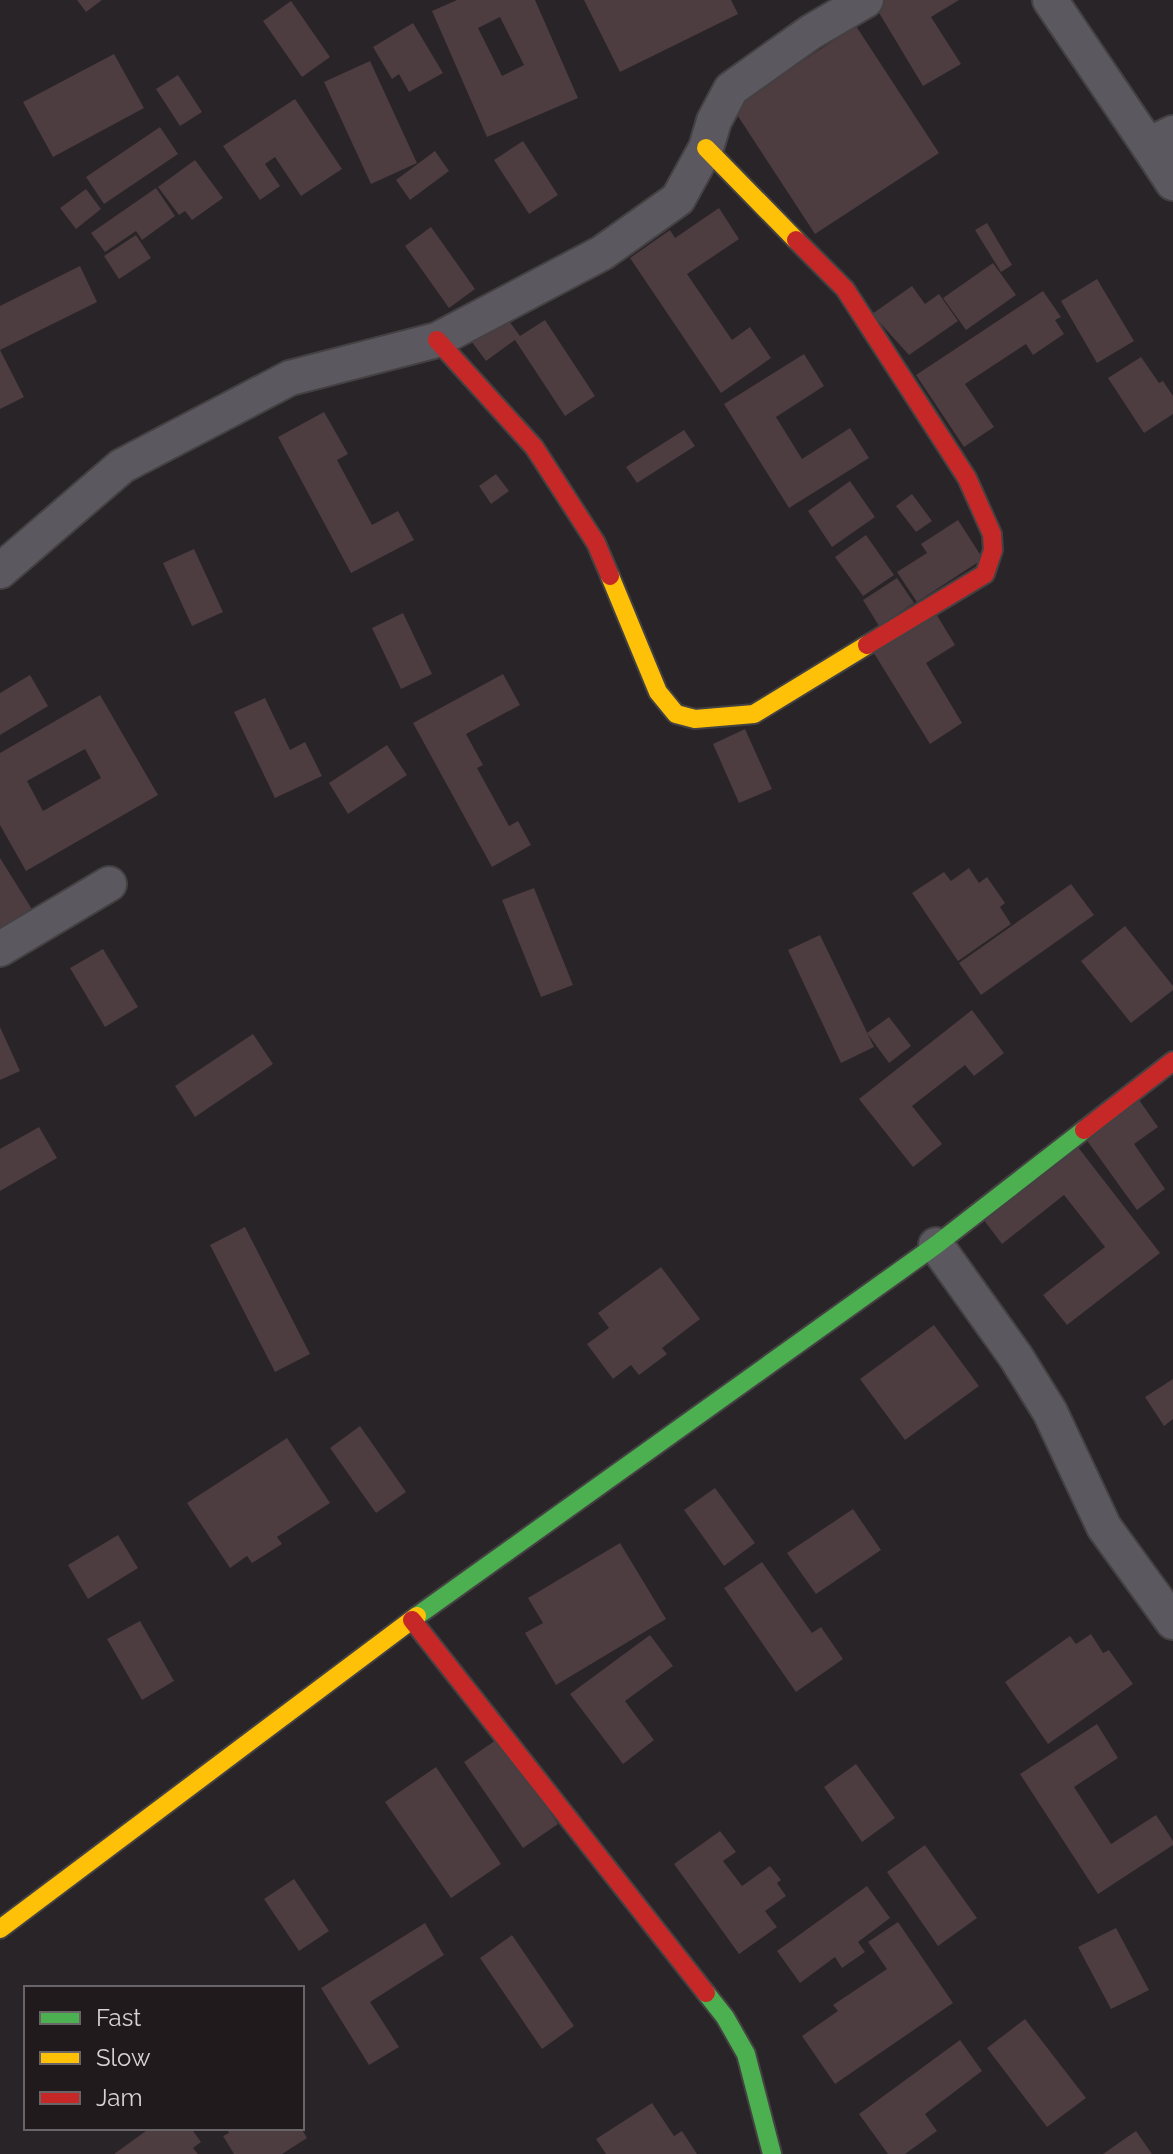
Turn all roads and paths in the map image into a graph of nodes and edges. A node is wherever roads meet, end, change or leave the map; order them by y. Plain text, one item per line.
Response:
1 (866, 0) edge
2 (1050, 0) edge
3 (1160, 139) edge
4 (706, 148) junction
5 (1173, 183) edge
6 (437, 340) junction
7 (0, 571) edge
8 (109, 884) dead end
9 (0, 949) edge
10 (1173, 1061) edge
11 (936, 1245) junction
12 (412, 1620) junction
13 (1173, 1622) edge
14 (0, 1929) edge
15 (772, 2154) edge

1 - 4 street
2 - 3 street
3 - 5 street
4 - 6 street
4 - 6 street
6 - 7 street
8 - 9 street
10 - 11 street
11 - 12 street
11 - 13 street
12 - 14 street
12 - 15 street

